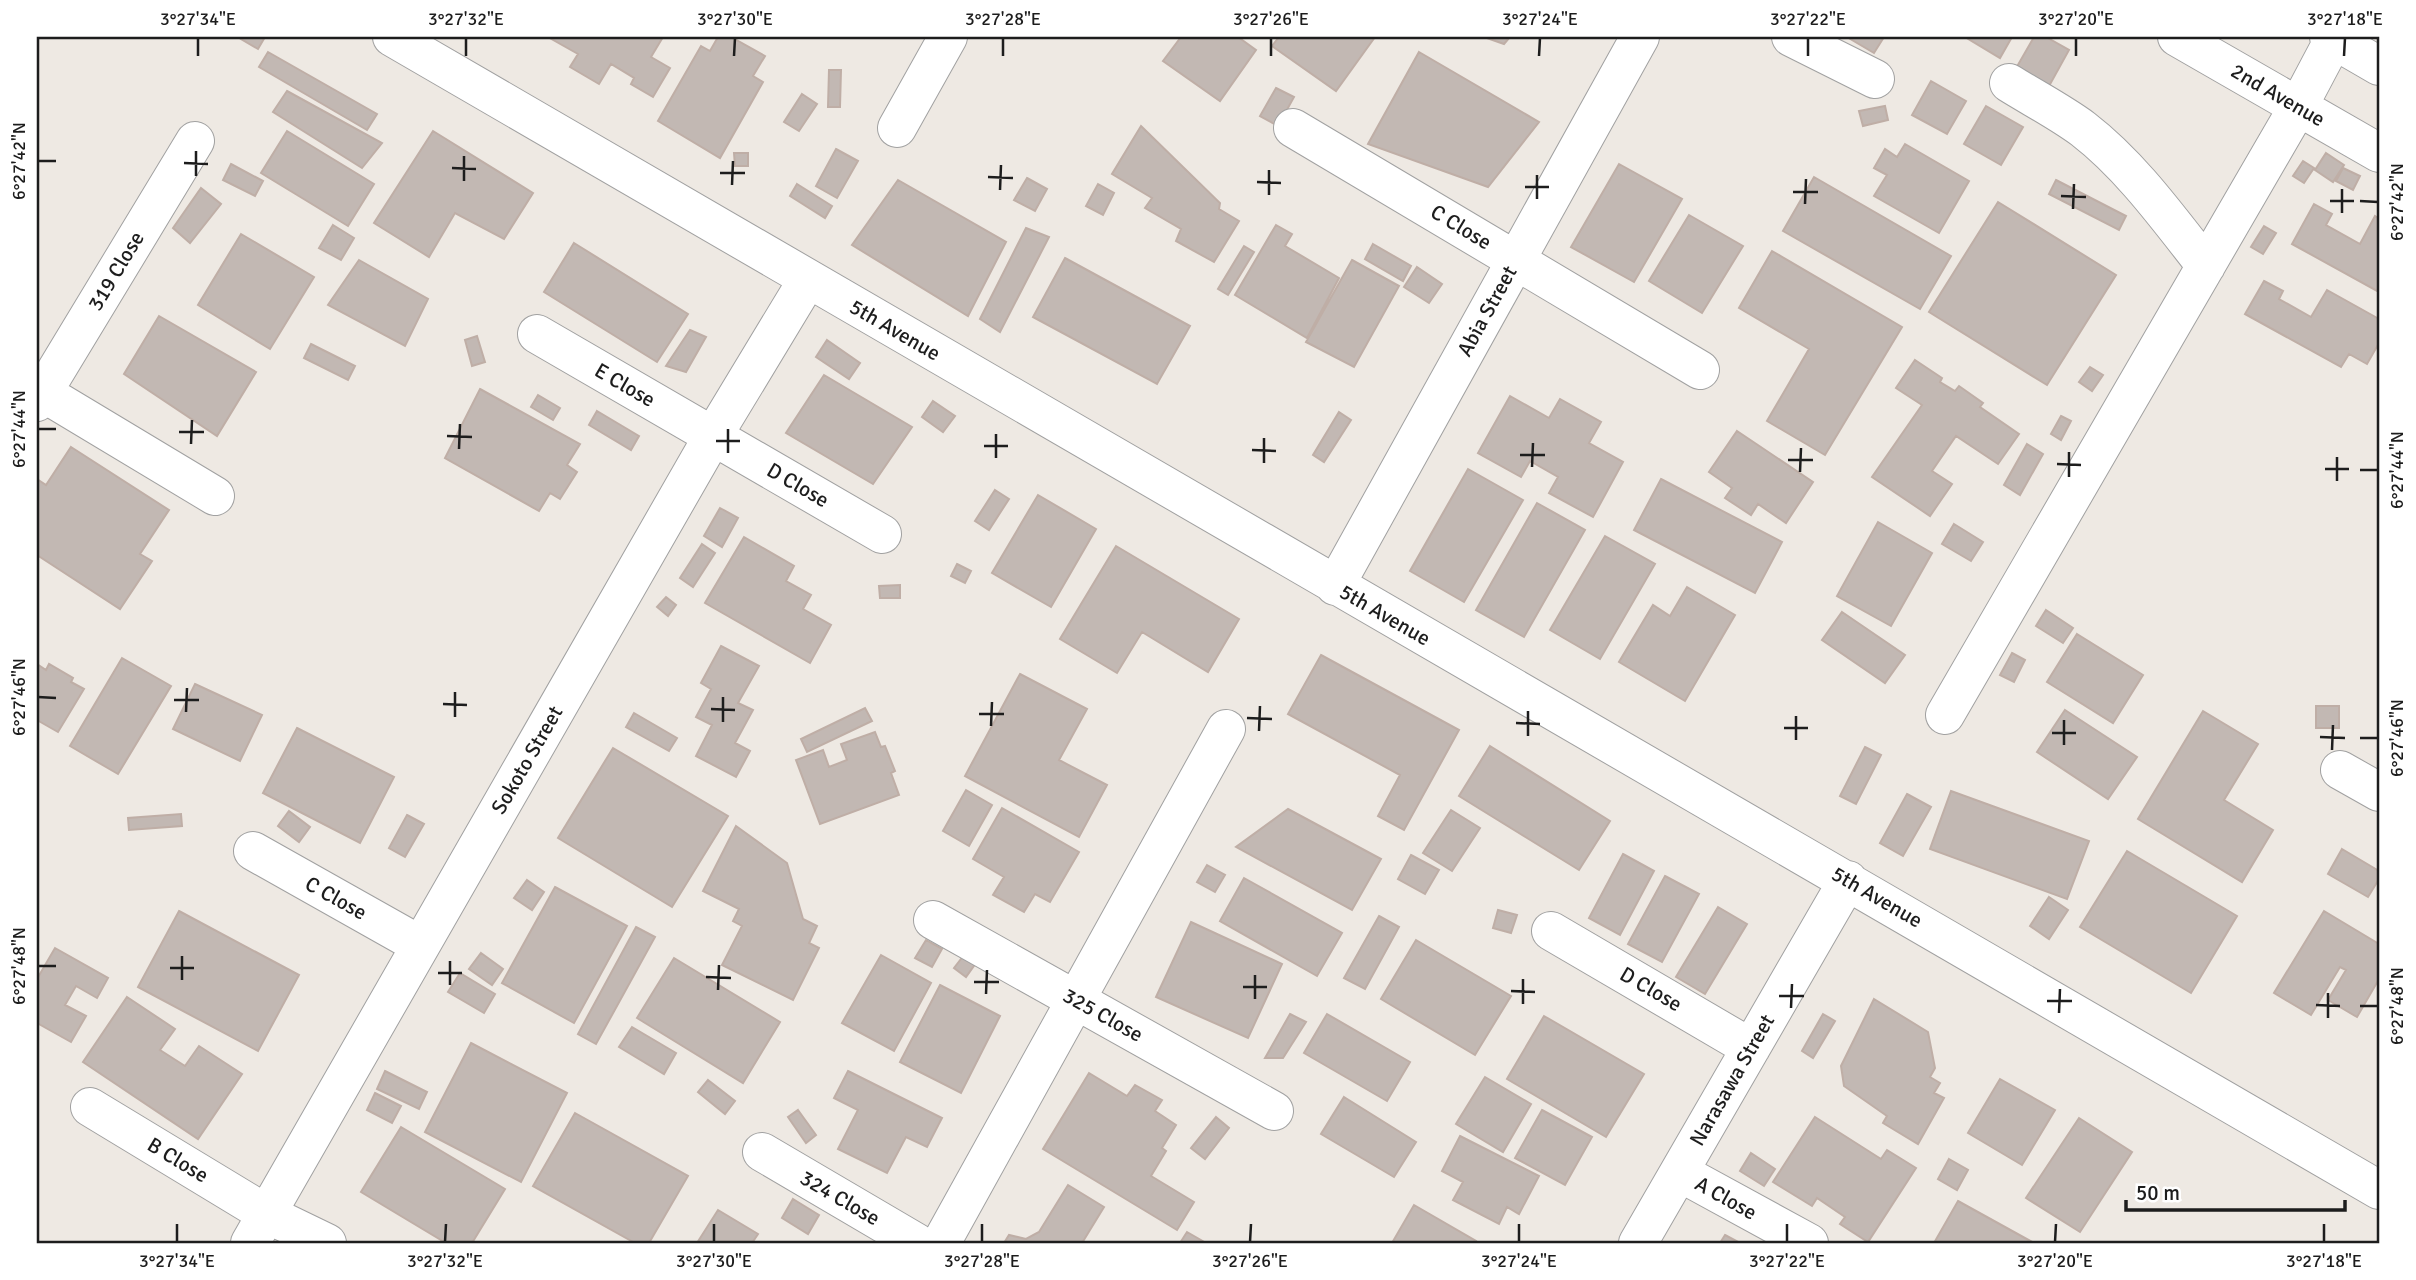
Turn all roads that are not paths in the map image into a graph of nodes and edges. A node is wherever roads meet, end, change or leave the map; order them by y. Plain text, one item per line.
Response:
1 (392, 37) edge
2 (948, 37) edge
3 (1640, 37) edge
4 (1791, 37) edge
5 (2177, 37) edge
6 (2332, 38) edge
7 (2379, 66) edge
8 (1875, 79) dead end
9 (2009, 83) dead end
10 (2298, 107) junction
11 (897, 128) dead end
12 (1293, 128) dead end
13 (195, 141) dead end
14 (2379, 153) edge
15 (1515, 260) junction
16 (2206, 267) junction
17 (808, 279) junction
18 (537, 334) dead end
19 (1700, 370) dead end
20 (39, 394) edge
21 (713, 436) junction
22 (215, 496) dead end
23 (882, 534) dead end
24 (1335, 586) junction
25 (1945, 715) dead end
26 (1226, 729) dead end
27 (2340, 771) dead end
28 (2379, 792) edge
29 (253, 851) dead end
30 (1848, 880) junction
31 (933, 920) dead end
32 (1551, 930) dead end
33 (420, 945) junction
34 (1076, 1000) junction
35 (1751, 1048) junction
36 (90, 1107) dead end
37 (1274, 1111) dead end
38 (762, 1152) dead end
39 (1679, 1172) junction
40 (2379, 1189) edge
41 (258, 1228) edge
42 (327, 1243) edge
43 (917, 1243) edge
44 (941, 1243) edge
45 (1638, 1243) edge
46 (1809, 1243) edge

1 - 17 street, 5th Avenue
2 - 11 street
3 - 15 street, Abia Street
4 - 8 street
5 - 10 street, 2nd Avenue
6 - 7 street
6 - 10 street
9 - 16 street
10 - 14 street, 2nd Avenue
10 - 16 street
12 - 15 street, C Close
13 - 20 street, 319 Close
15 - 19 street, C Close
15 - 24 street, Abia Street
16 - 25 street
17 - 21 street, Sokoto Street
17 - 24 street, 5th Avenue
18 - 21 street, E Close
20 - 22 street
21 - 23 street, D Close
21 - 33 street, Sokoto Street
24 - 30 street, 5th Avenue
26 - 34 street
27 - 28 street
29 - 33 street, C Close
30 - 35 street, Narasawa Street
30 - 40 street, 5th Avenue
31 - 34 street, 325 Close
32 - 35 street, D Close
33 - 41 street, Sokoto Street
34 - 37 street, 325 Close
34 - 44 street
35 - 39 street, Narasawa Street
36 - 41 street, B Close
38 - 43 street, 324 Close
39 - 45 street, Narasawa Street
39 - 46 street, A Close
41 - 42 street

